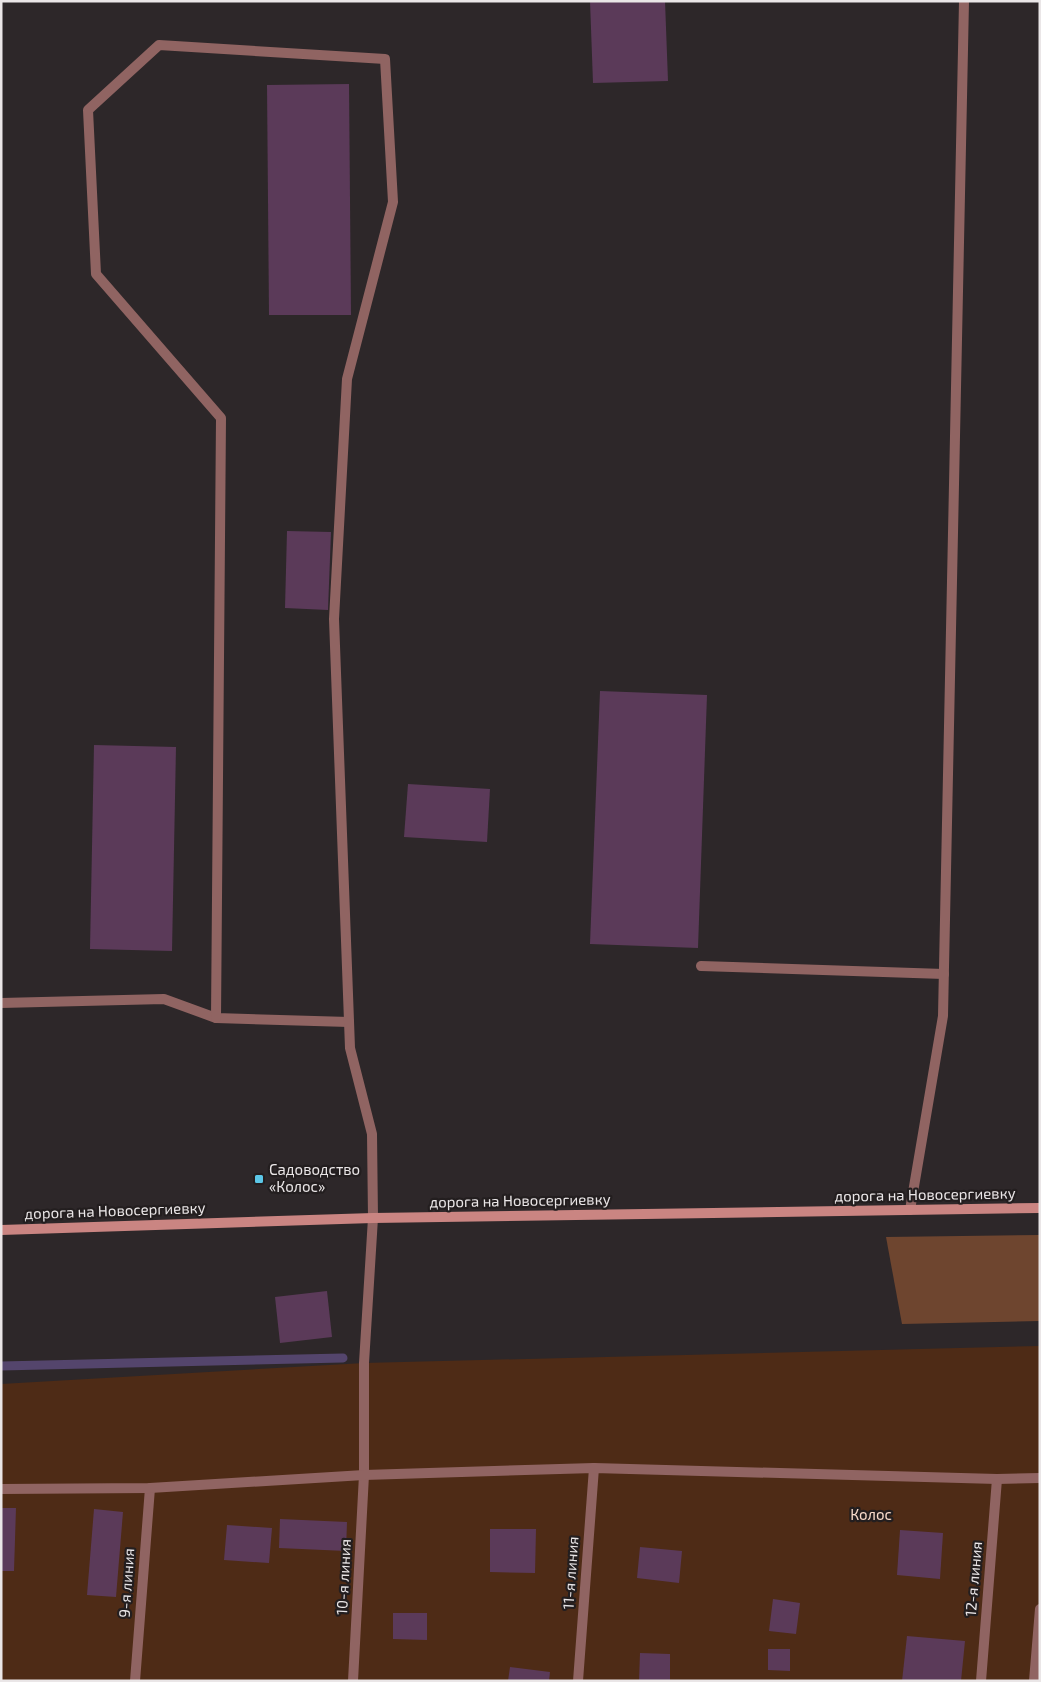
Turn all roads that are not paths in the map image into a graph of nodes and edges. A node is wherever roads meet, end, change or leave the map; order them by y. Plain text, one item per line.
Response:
1 (962, 2) edge
2 (701, 966) dead end
3 (944, 974) junction
4 (1, 1003) edge
5 (216, 1018) junction
6 (349, 1022) junction
7 (1040, 1208) edge
8 (910, 1210) junction
9 (373, 1218) junction
10 (1, 1230) edge
11 (594, 1468) junction
12 (364, 1475) junction
13 (1040, 1478) edge
14 (997, 1480) junction
15 (1, 1488) edge
16 (150, 1488) junction
17 (1040, 1609) edge
18 (134, 1681) edge
19 (353, 1681) edge
20 (578, 1681) edge
21 (981, 1681) edge
22 (1034, 1681) edge

1 - 3 street
2 - 3 street
3 - 8 street
4 - 5 street
5 - 6 street
5 - 6 street, 10-я линия
6 - 9 street, 10-я линия
7 - 8 street, дорога на Новосергиевку
8 - 9 street, дорога на Новосергиевку
9 - 10 street, дорога на Новосергиевку
9 - 12 street, 10-я линия
11 - 12 street
11 - 14 street
11 - 20 street, 11-я линия
12 - 16 street
12 - 19 street, 10-я линия
13 - 14 street
14 - 21 street, 12-я линия
15 - 16 street
16 - 18 street, 9-я линия
17 - 22 street

